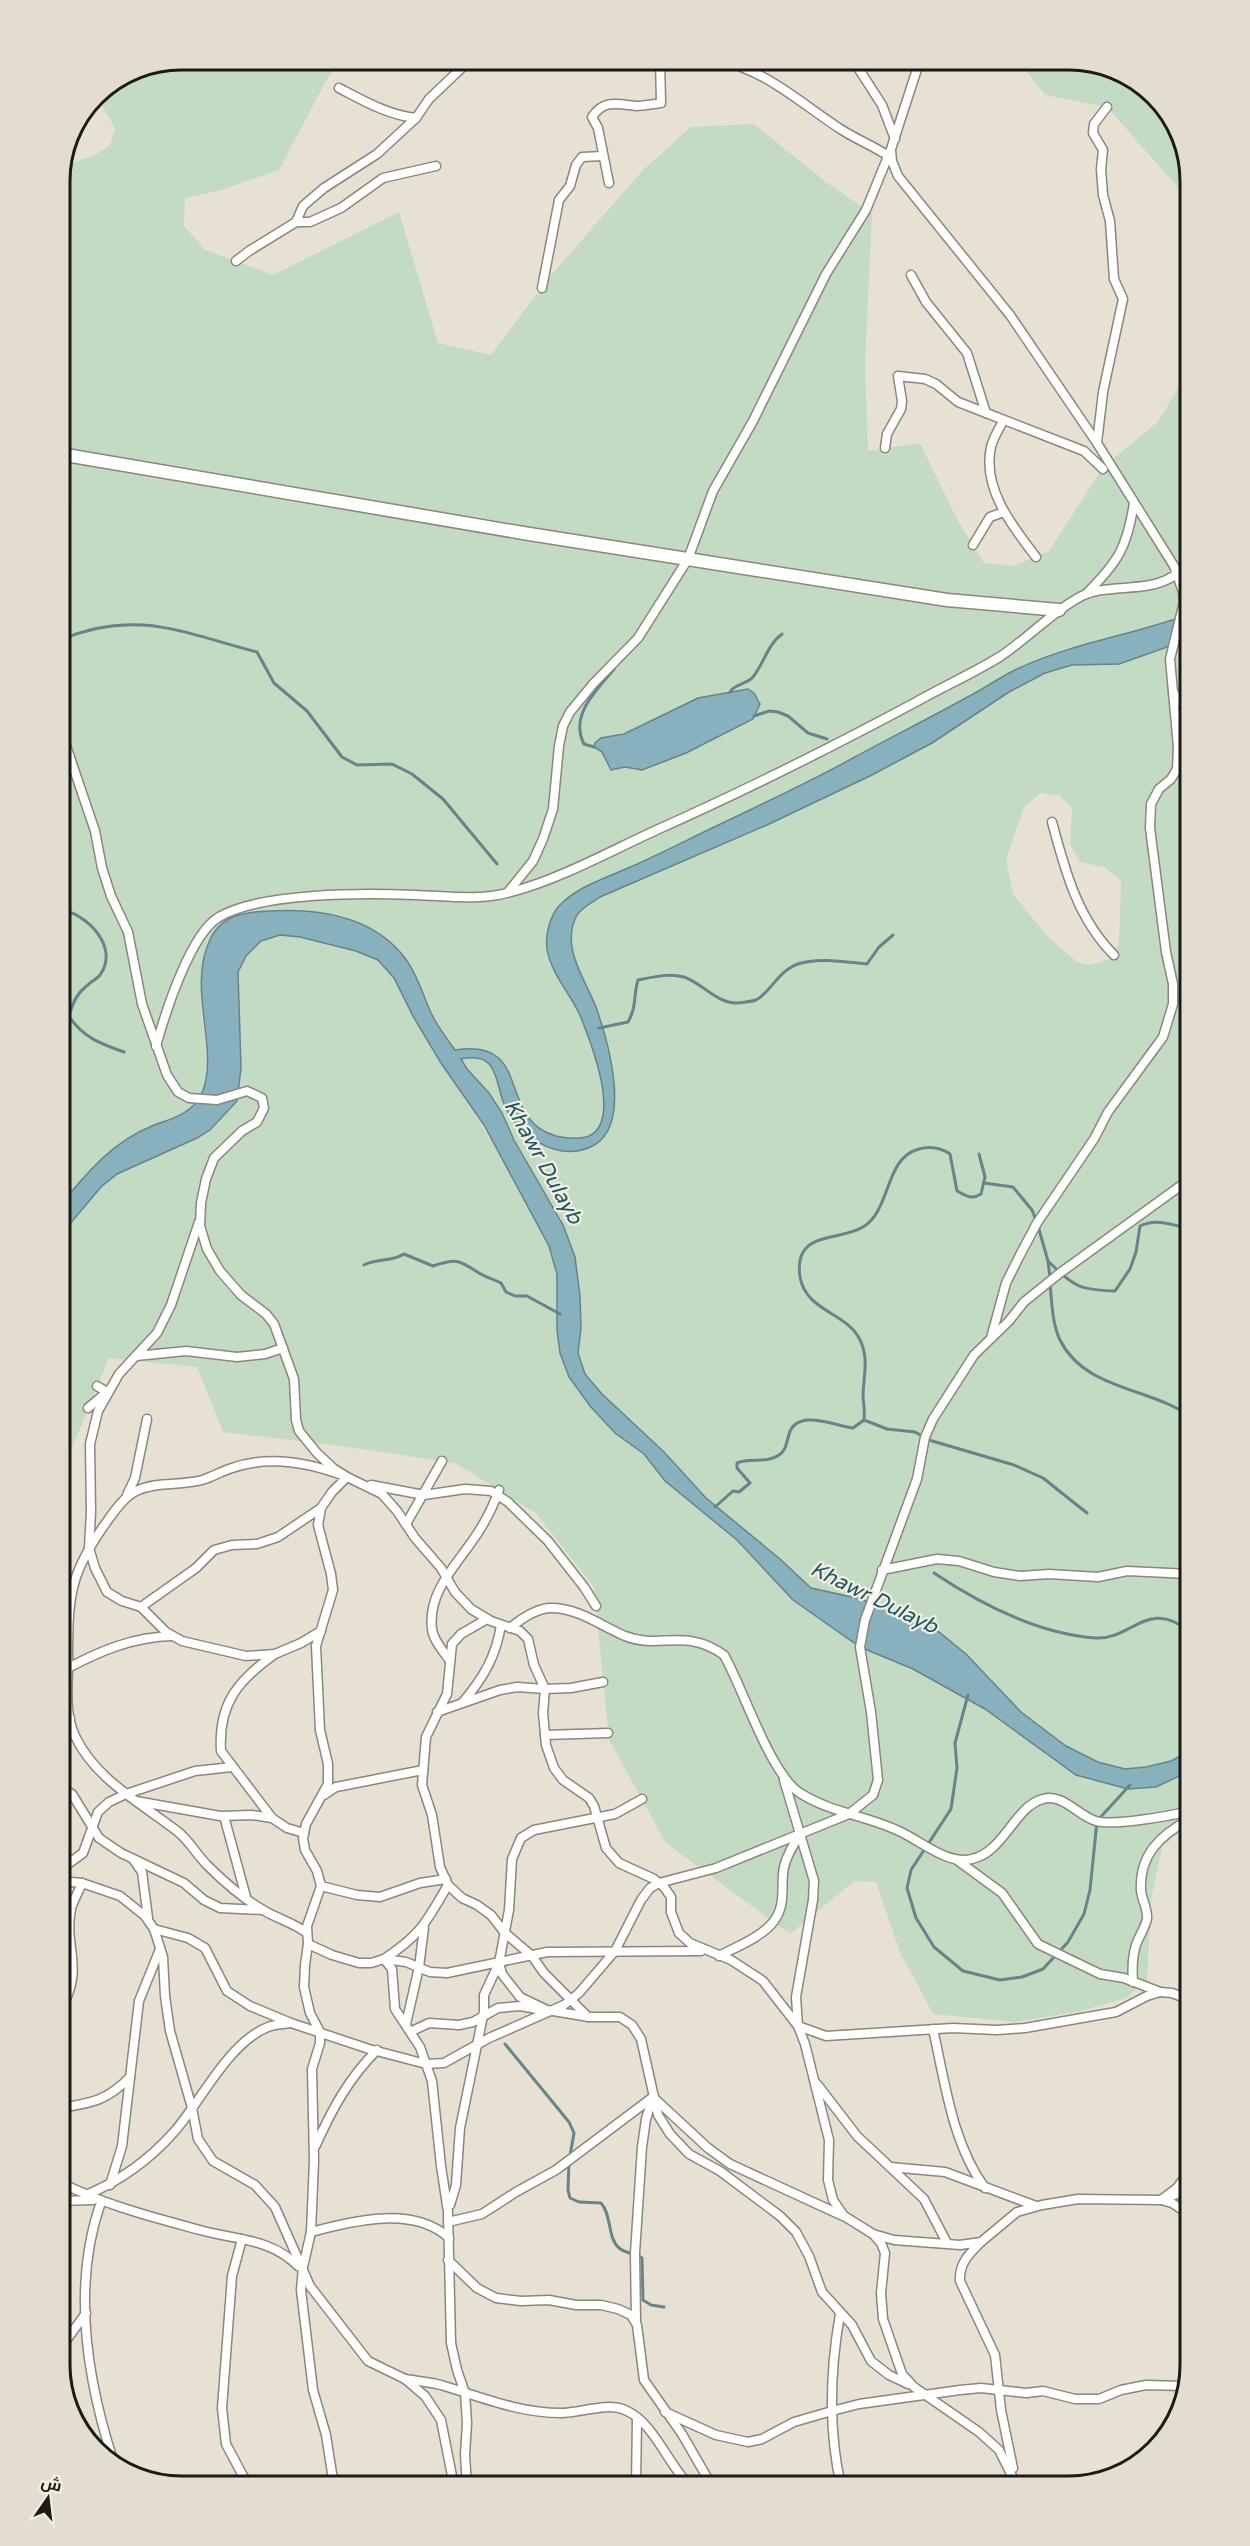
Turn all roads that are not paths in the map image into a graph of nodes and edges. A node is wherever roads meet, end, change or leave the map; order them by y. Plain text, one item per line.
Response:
1 (459, 70) edge
2 (660, 71) edge
3 (747, 71) edge
4 (860, 71) edge
5 (917, 71) edge
6 (339, 88) dead end
7 (1107, 107) dead end
8 (416, 118) junction
9 (895, 139) junction
10 (889, 152) junction
11 (603, 156) junction
12 (436, 166) dead end
13 (609, 183) dead end
14 (296, 222) junction
15 (236, 261) dead end
16 (911, 275) dead end
17 (542, 288) dead end
18 (986, 413) junction
19 (1003, 421) junction
20 (1096, 443) junction
21 (885, 448) dead end
22 (71, 456) edge
23 (1103, 469) dead end
24 (1134, 503) junction
25 (1004, 512) junction
26 (973, 545) dead end
27 (1036, 557) dead end
28 (688, 559) junction
29 (1180, 570) edge
30 (1176, 573) junction
31 (1180, 584) edge
32 (1086, 594) junction
33 (1059, 610) junction
34 (1180, 618) edge
35 (1173, 692) junction
36 (1180, 701) edge
37 (71, 760) edge
38 (1052, 822) dead end
39 (506, 893) junction
40 (1114, 954) dead end
41 (156, 1046) junction
42 (1180, 1186) edge
43 (200, 1219) junction
44 (991, 1338) junction
45 (283, 1348) junction
46 (136, 1356) junction
47 (98, 1386) dead end
48 (107, 1392) junction
49 (88, 1408) dead end
50 (147, 1419) dead end
51 (442, 1461) dead end
52 (346, 1478) junction
53 (365, 1484) junction
54 (498, 1493) junction
55 (424, 1495) junction
56 (125, 1500) junction
57 (321, 1508) junction
58 (406, 1524) junction
59 (89, 1548) junction
60 (882, 1570) junction
61 (1180, 1574) edge
62 (446, 1576) junction
63 (70, 1596) edge
64 (596, 1606) dead end
65 (141, 1607) junction
66 (487, 1619) junction
67 (505, 1626) junction
68 (321, 1631) junction
69 (173, 1636) junction
70 (275, 1654) junction
71 (450, 1661) junction
72 (70, 1667) edge
73 (603, 1682) dead end
74 (545, 1689) junction
75 (462, 1703) junction
76 (437, 1713) junction
77 (70, 1719) edge
78 (608, 1732) dead end
79 (545, 1735) junction
80 (232, 1767) junction
81 (423, 1770) junction
82 (782, 1774) junction
83 (70, 1793) edge
84 (126, 1794) junction
85 (321, 1797) junction
86 (642, 1800) dead end
87 (135, 1801) junction
88 (1180, 1812) edge
89 (849, 1814) junction
90 (224, 1816) junction
91 (272, 1818) junction
92 (597, 1818) junction
93 (1180, 1824) edge
94 (93, 1829) junction
95 (304, 1833) junction
96 (801, 1833) junction
97 (133, 1859) junction
98 (956, 1860) junction
99 (70, 1862) edge
100 (70, 1882) edge
101 (447, 1882) junction
102 (82, 1883) junction
103 (659, 1883) junction
104 (321, 1886) junction
105 (246, 1897) junction
106 (263, 1910) junction
107 (148, 1920) junction
108 (424, 1927) junction
109 (154, 1929) junction
110 (307, 1933) junction
111 (505, 1933) junction
112 (308, 1944) junction
113 (160, 1949) junction
114 (615, 1951) junction
115 (707, 1952) junction
116 (532, 1956) junction
117 (719, 1956) junction
118 (384, 1959) junction
119 (499, 1964) junction
120 (419, 1967) junction
121 (1134, 1982) junction
122 (70, 1991) edge
123 (1160, 1992) junction
124 (1180, 1996) edge
125 (571, 2000) junction
126 (550, 2011) junction
127 (589, 2017) junction
128 (483, 2018) junction
129 (291, 2023) junction
130 (798, 2026) junction
131 (409, 2028) junction
132 (933, 2029) junction
133 (320, 2032) junction
134 (476, 2045) junction
135 (377, 2050) junction
136 (426, 2064) junction
137 (130, 2077) junction
138 (813, 2079) junction
139 (653, 2097) junction
140 (70, 2107) edge
141 (192, 2108) junction
142 (314, 2150) junction
143 (890, 2167) junction
144 (1180, 2184) edge
145 (110, 2185) junction
146 (70, 2187) edge
147 (985, 2188) junction
148 (1180, 2193) edge
149 (93, 2199) junction
150 (70, 2200) edge
151 (1161, 2200) junction
152 (1036, 2206) junction
153 (1180, 2208) edge
154 (448, 2212) junction
155 (844, 2216) junction
156 (448, 2222) junction
157 (311, 2232) junction
158 (873, 2234) junction
159 (449, 2238) junction
160 (242, 2239) junction
161 (981, 2242) junction
162 (947, 2243) junction
163 (448, 2260) junction
164 (303, 2271) junction
165 (86, 2312) junction
166 (840, 2314) junction
167 (637, 2325) junction
168 (70, 2335) edge
169 (405, 2379) junction
170 (1178, 2386) edge
171 (914, 2387) junction
172 (998, 2389) junction
173 (465, 2393) junction
174 (925, 2395) junction
175 (832, 2411) junction
176 (665, 2412) junction
177 (637, 2418) junction
178 (110, 2449) edge
179 (243, 2475) edge
180 (332, 2475) edge
181 (452, 2475) edge
182 (466, 2475) edge
183 (636, 2476) edge
184 (681, 2476) edge
185 (706, 2476) edge
186 (839, 2476) edge
187 (1012, 2476) edge
188 (1015, 2476) edge

1 - 8 street
2 - 11 street
3 - 10 street
4 - 9 street
5 - 9 street
6 - 8 street
7 - 20 street
8 - 14 street
9 - 10 street
10 - 20 street
10 - 28 street
11 - 13 street
11 - 17 street
12 - 14 street
14 - 15 street
16 - 18 street
18 - 19 street
18 - 21 street
19 - 23 street
19 - 25 street
20 - 24 street
22 - 28 main road
24 - 30 street
24 - 32 street
25 - 26 street
25 - 27 street
28 - 33 main road
28 - 39 street
29 - 30 street
30 - 31 street
30 - 32 street
32 - 33 street
33 - 39 street
34 - 35 street
35 - 36 street
35 - 44 street
37 - 41 street
38 - 40 street
39 - 41 street
41 - 43 street
42 - 44 street
43 - 45 street
43 - 46 street
44 - 60 street
45 - 46 street
45 - 52 street
46 - 48 street
47 - 48 street
48 - 49 street
48 - 59 street
50 - 56 street
51 - 55 street
52 - 53 street
52 - 56 street
52 - 57 street
53 - 55 street
53 - 58 street
54 - 55 street
54 - 62 street
54 - 64 street
55 - 58 street
56 - 59 street
57 - 65 street
57 - 68 street
58 - 62 street
59 - 63 street
59 - 65 street
60 - 61 street
60 - 89 street
62 - 66 street
62 - 71 street
65 - 69 street
66 - 67 street
66 - 71 street
67 - 74 street
67 - 75 street
67 - 82 street
68 - 70 street
68 - 85 street
69 - 70 street
69 - 72 street
70 - 80 street
71 - 76 street
73 - 74 street
74 - 75 street
74 - 79 street
75 - 76 street
76 - 81 street
77 - 84 street
78 - 79 street
79 - 92 street
80 - 84 street
80 - 91 street
81 - 85 street
81 - 101 street
82 - 89 street
82 - 96 street
83 - 94 street
84 - 87 street
84 - 94 street
85 - 95 street
86 - 92 street
87 - 90 street
87 - 105 street
88 - 98 street
89 - 96 street
89 - 98 street
90 - 91 street
90 - 105 street
91 - 95 street
92 - 103 street
92 - 111 street
93 - 121 street
94 - 97 street
94 - 99 street
95 - 104 street
96 - 103 street
96 - 117 street
96 - 130 street
97 - 106 street
97 - 107 street
98 - 121 street
100 - 102 street
101 - 104 street
101 - 108 street
101 - 111 street
102 - 107 street
102 - 122 street
103 - 114 street
103 - 115 street
104 - 110 street
105 - 106 street
106 - 110 street
107 - 109 street
108 - 118 street
108 - 120 street
109 - 113 street
109 - 129 street
110 - 112 street
111 - 116 street
111 - 119 street
112 - 118 street
112 - 133 street
113 - 137 street
113 - 141 street
114 - 115 street
114 - 116 street
114 - 125 street
115 - 117 street
116 - 119 street
116 - 125 street
117 - 130 street
118 - 120 street
118 - 131 street
119 - 120 street
119 - 126 street
119 - 128 street
120 - 131 street
121 - 123 street
123 - 124 street
123 - 132 street
125 - 126 street
125 - 127 street
126 - 127 street
126 - 128 street
126 - 134 street
127 - 139 street
128 - 131 street
128 - 134 street
129 - 133 street
129 - 141 street
130 - 132 street
130 - 138 street
131 - 136 street
132 - 147 street
133 - 135 street
133 - 142 street
134 - 136 street
134 - 154 street
135 - 136 street
135 - 142 street
136 - 154 street
137 - 140 street
137 - 145 street
138 - 143 street
138 - 155 street
139 - 155 street
139 - 156 street
139 - 166 street
139 - 167 street
141 - 145 street
141 - 164 street
142 - 157 street
143 - 147 street
143 - 162 street
144 - 151 street
145 - 149 street
146 - 149 street
147 - 152 street
148 - 151 street
149 - 150 street
149 - 160 street
149 - 165 street
151 - 152 street
151 - 153 street
152 - 161 street
154 - 156 street
155 - 158 street
156 - 159 street
157 - 159 street
157 - 164 street
158 - 162 street
158 - 171 street
159 - 163 street
160 - 164 street
160 - 179 street
161 - 162 street
161 - 172 street
163 - 167 street
163 - 173 street
164 - 169 street
164 - 180 street
165 - 168 street
165 - 178 street
166 - 171 street
166 - 175 street
167 - 176 street
169 - 173 street
169 - 181 street
170 - 172 street
171 - 174 street
172 - 174 street
172 - 188 street
173 - 177 street
173 - 182 street
174 - 175 street
174 - 187 street
175 - 176 street
175 - 186 street
176 - 185 street
177 - 183 street
177 - 184 street

